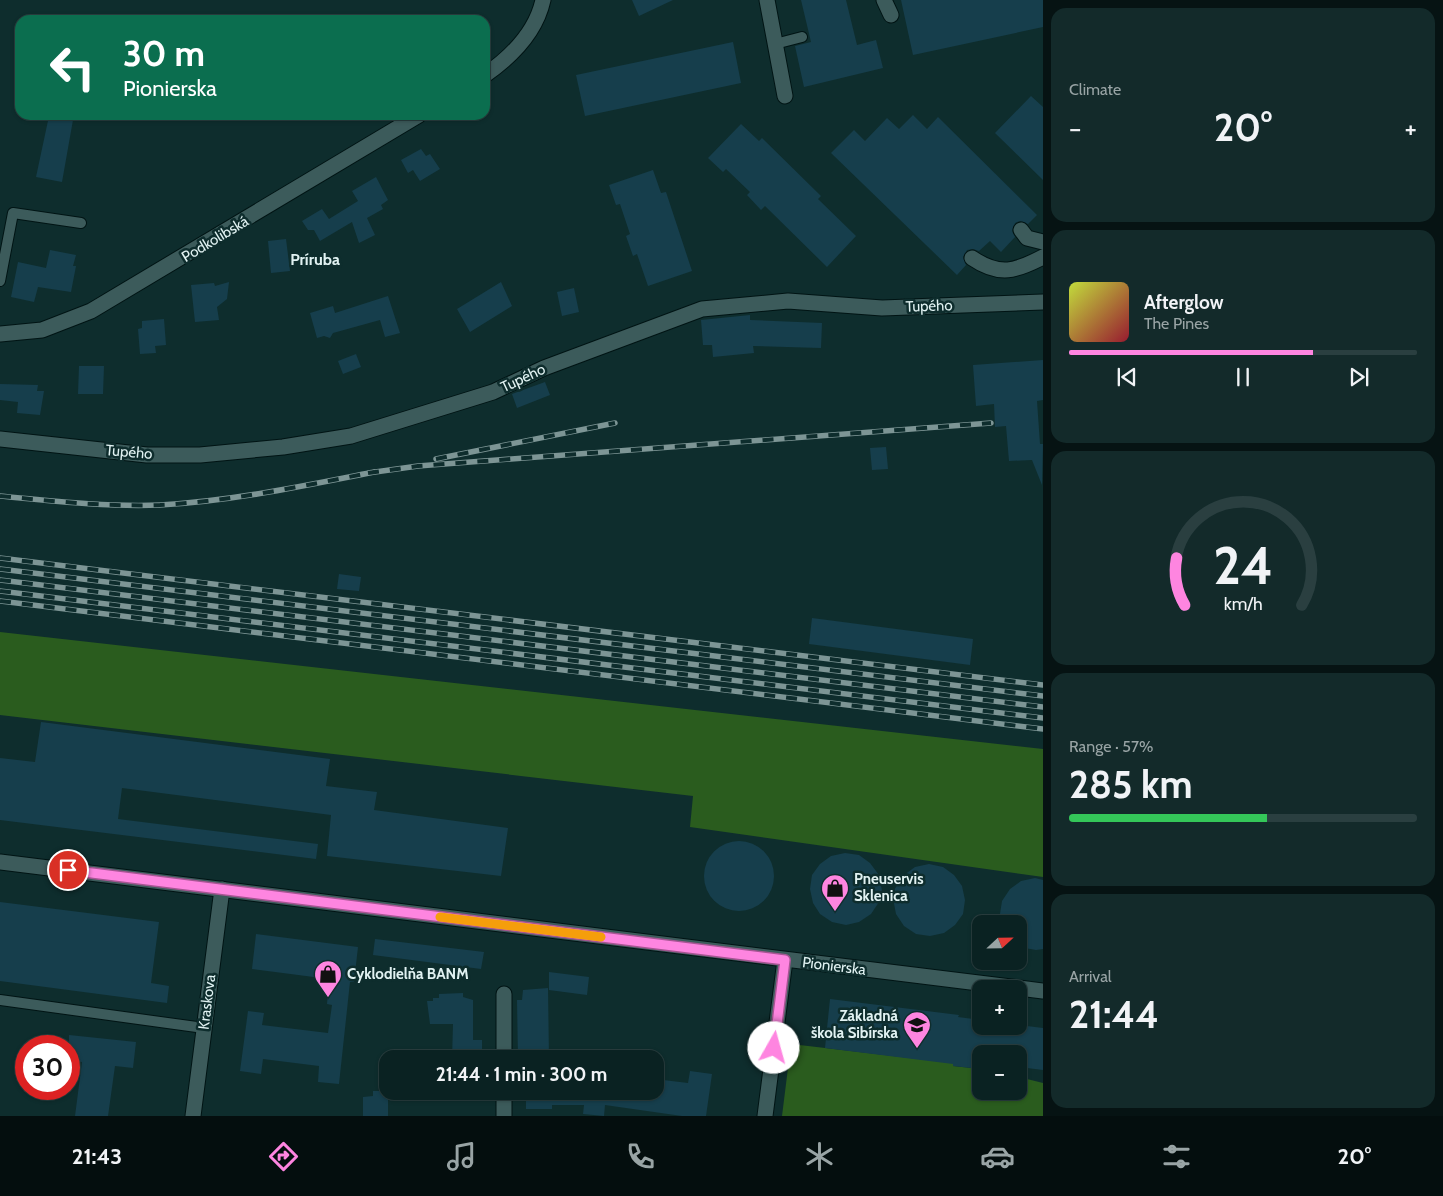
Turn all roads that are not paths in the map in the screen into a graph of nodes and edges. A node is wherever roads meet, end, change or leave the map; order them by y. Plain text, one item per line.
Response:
1 (543, 0) edge
2 (766, 0) edge
3 (884, 0) edge
4 (891, 16) dead end
5 (802, 36) dead end
6 (775, 44) junction
7 (490, 71) edge
8 (785, 96) dead end
9 (411, 120) edge
10 (81, 222) dead end
11 (1022, 230) dead end
12 (1043, 242) edge
13 (1043, 257) edge
14 (972, 258) dead end
15 (0, 281) edge
16 (1043, 302) edge
17 (0, 334) edge
18 (0, 439) edge
19 (0, 862) edge
20 (222, 889) junction
21 (785, 960) junction
22 (1043, 991) edge
23 (504, 994) dead end
24 (0, 1000) edge
25 (204, 1028) junction
26 (504, 1050) edge
27 (504, 1100) edge
28 (194, 1116) edge
29 (504, 1116) edge
30 (765, 1116) edge

1 - 7 street
2 - 6 street
3 - 4 street
5 - 6 lane
6 - 8 street
9 - 17 street, Podkolibská
10 - 15 lane
11 - 12 street
13 - 14 street
16 - 18 street, Tupého
19 - 20 street, Pionierska
20 - 21 street, Pionierska
20 - 25 street, Kraskova
21 - 22 street, Pionierska
21 - 30 street
23 - 26 street
24 - 25 lane
25 - 28 street, Kraskova
27 - 29 street

